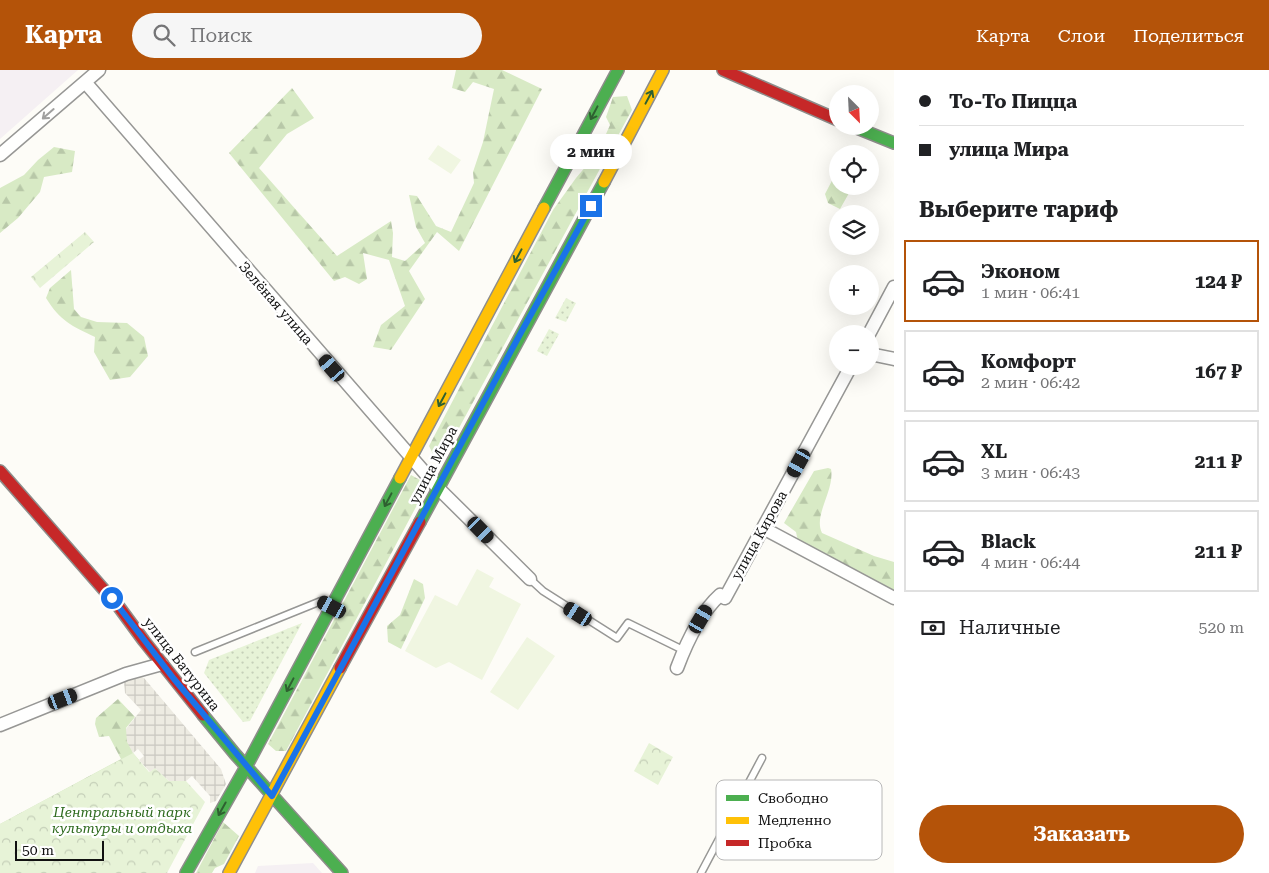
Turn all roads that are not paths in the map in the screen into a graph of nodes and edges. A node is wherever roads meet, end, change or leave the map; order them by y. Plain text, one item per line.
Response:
1 (99, 70) edge
2 (618, 70) edge
3 (663, 70) edge
4 (723, 70) edge
5 (85, 82) junction
6 (829, 116) edge
7 (874, 135) edge
8 (894, 143) edge
9 (0, 155) edge
10 (894, 287) edge
11 (874, 325) edge
12 (879, 356) edge
13 (894, 359) edge
14 (846, 375) edge
15 (411, 457) junction
16 (0, 471) edge
17 (438, 488) junction
18 (763, 528) junction
19 (530, 580) joint
20 (894, 598) edge
21 (332, 607) junction
22 (683, 650) junction
23 (195, 652) dead end
24 (162, 664) junction
25 (677, 668) dead end
26 (0, 725) edge
27 (762, 758) dead end
28 (246, 767) junction
29 (750, 780) edge
30 (272, 796) junction
31 (716, 845) edge
32 (186, 873) edge
33 (229, 873) edge
34 (342, 873) edge
35 (701, 873) edge

1 - 5 street
2 -> 15 main road, улица Мира
17 -> 3 main road, улица Мира
4 - 6 main road
5 -> 9 street
5 - 15 street, Зелёная улица
7 - 8 main road
10 - 11 street
12 - 13 street
14 - 18 street, улица Кирова
15 - 17 street, Зелёная улица
15 -> 21 main road, улица Мира
16 - 24 main road, улица Батурина
17 - 19 street, Зелёная улица
17 - 30 main road, улица Мира
18 - 20 street
18 - 22 street, улица Кирова
19 - 22 lane, Зелёная улица
21 - 23 lane
21 -> 28 main road, улица Мира
22 - 25 street, улица Кирова
24 - 26 street
24 - 28 main road, улица Батурина
27 - 29 lane
28 - 30 main road, улица Батурина
28 -> 32 main road, улица Мира
30 - 33 main road, улица Мира
30 - 34 main road, улица Батурина
31 - 35 lane

